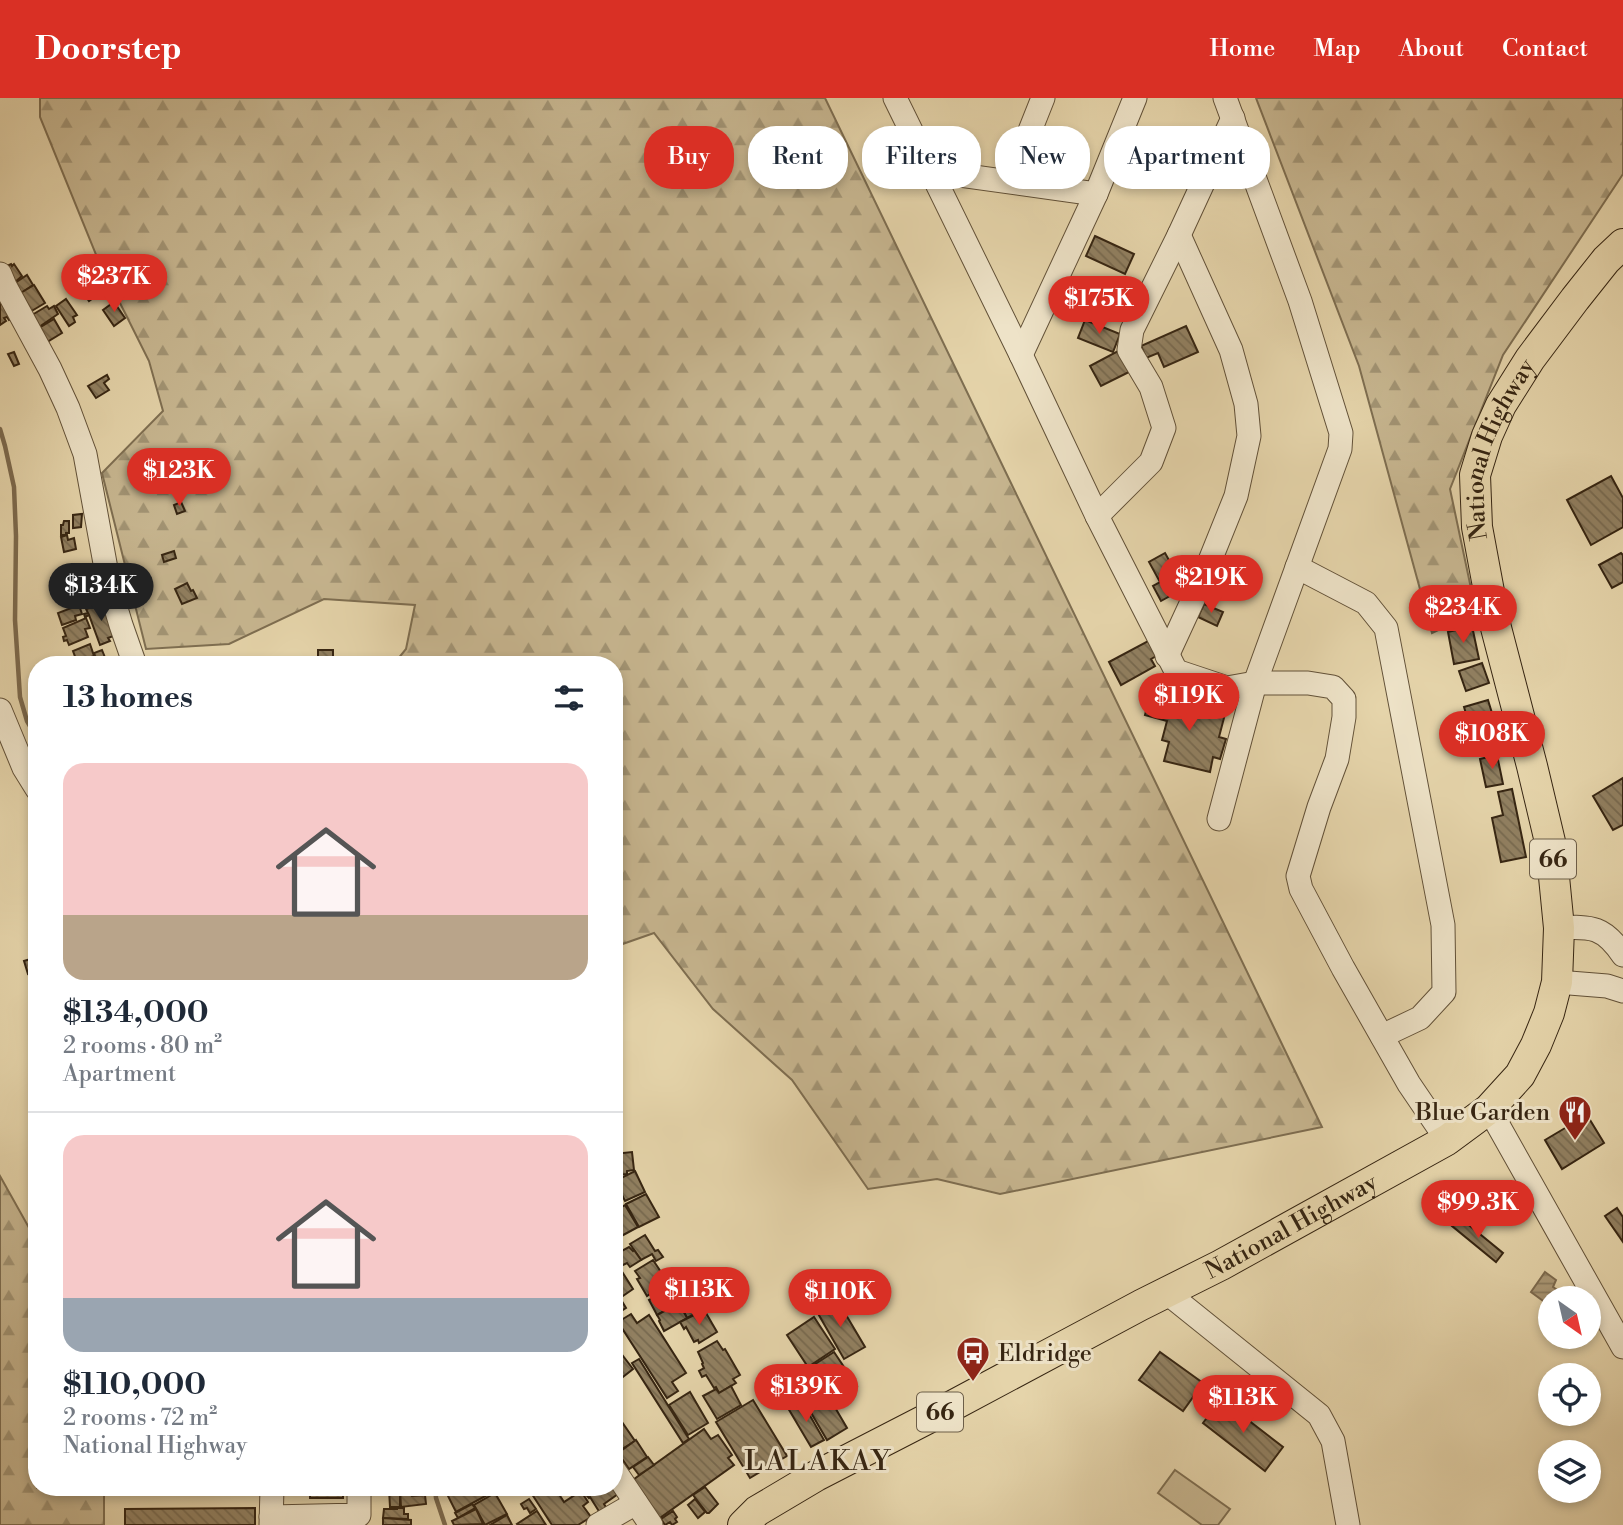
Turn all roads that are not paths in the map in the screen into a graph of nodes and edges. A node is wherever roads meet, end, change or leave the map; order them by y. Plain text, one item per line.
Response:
1 (895, 98) edge
2 (1043, 98) edge
3 (1135, 98) edge
4 (1229, 108) edge
5 (909, 126) edge
6 (1032, 126) edge
7 (940, 189) edge
8 (1064, 189) edge
9 (1097, 194) junction
10 (1179, 235) junction
11 (1623, 244) edge
12 (0, 274) edge
13 (1021, 355) junction
14 (1097, 516) junction
15 (1297, 567) junction
16 (132, 656) edge
17 (1167, 656) junction
18 (1255, 683) junction
19 (0, 710) edge
20 (28, 774) edge
21 (1219, 819) dead end
22 (1559, 928) junction
23 (1623, 955) edge
24 (1557, 982) junction
25 (1623, 991) edge
26 (1382, 1036) junction
27 (1489, 1109) junction
28 (1447, 1140) junction
29 (1166, 1292) junction
30 (1623, 1348) edge
31 (623, 1484) edge
32 (272, 1496) edge
33 (359, 1496) edge
34 (636, 1503) junction
35 (271, 1521) edge
36 (598, 1525) edge
37 (651, 1525) edge
38 (743, 1525) edge
39 (1348, 1525) edge

1 - 5 street
2 - 6 street
3 - 9 street
4 - 10 street
4 - 15 street
7 - 13 street
8 - 9 street
9 - 13 street
10 - 14 street
10 - 17 street
11 - 22 main road, National Highway / 66
12 - 16 street
13 - 14 street
14 - 17 street
15 - 18 street
15 - 26 street
17 - 18 street
18 - 21 street
18 - 26 street
19 - 20 street
22 - 23 street
22 - 24 main road, National Highway / 66
24 - 25 street
24 - 27 main road, National Highway / 66
26 - 28 street
27 - 28 main road, National Highway / 66
27 - 30 street
28 - 29 main road, National Highway / 66
29 - 38 main road, National Highway / 66
29 - 39 street
31 - 34 street
32 - 35 street
33 - 35 street
34 - 36 street
34 - 37 street

